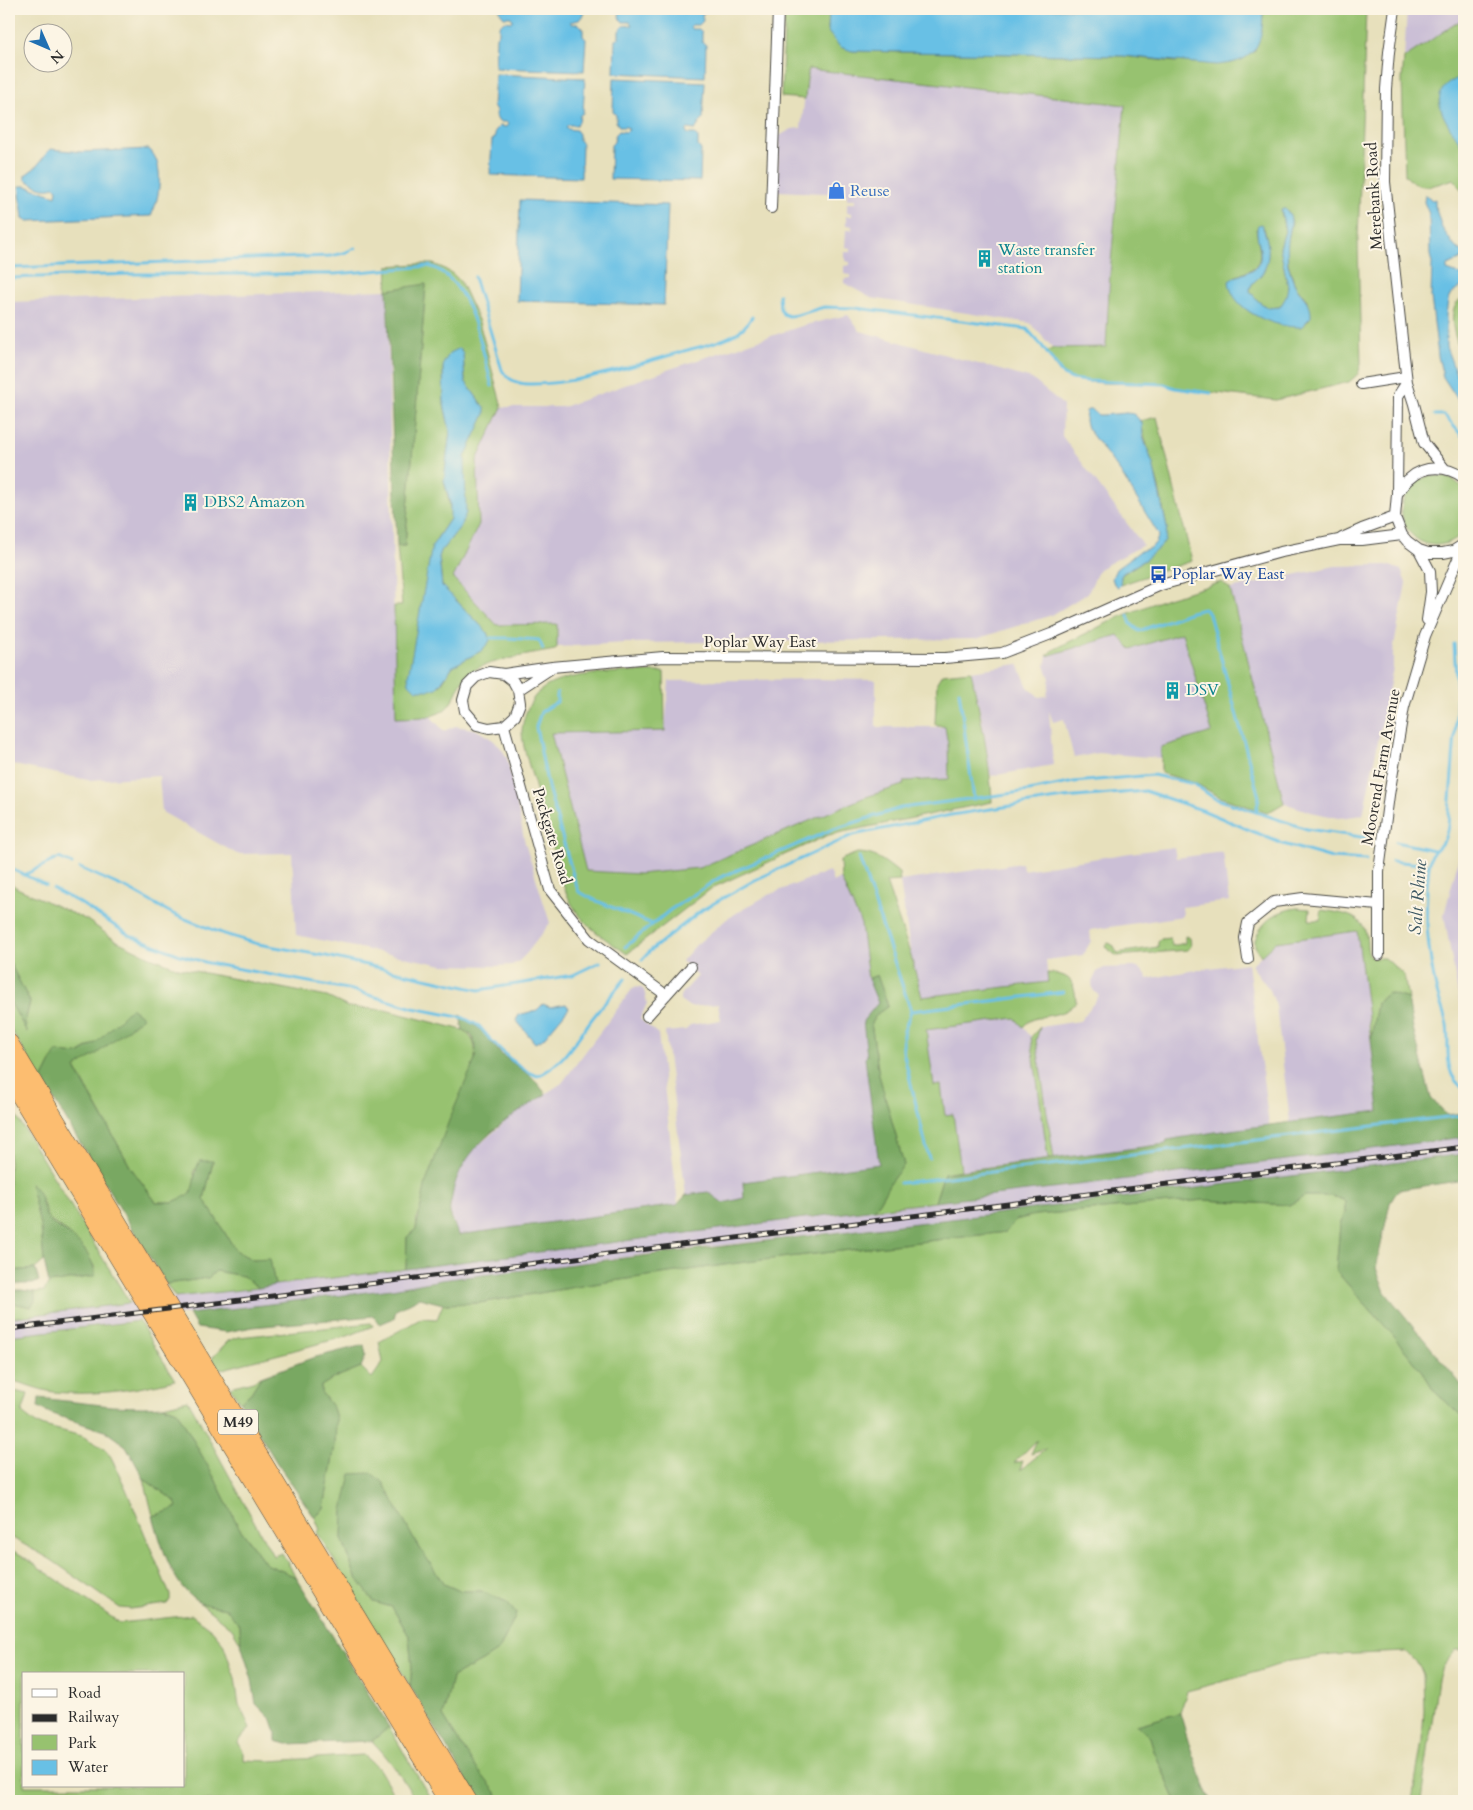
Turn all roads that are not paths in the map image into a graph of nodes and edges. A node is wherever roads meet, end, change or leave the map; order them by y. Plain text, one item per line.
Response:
1 (778, 9) edge
2 (1396, 9) edge
3 (771, 208) dead end
4 (1406, 379) junction
5 (1360, 384) dead end
6 (1444, 468) junction
7 (1464, 478) edge
8 (1397, 494) junction
9 (1395, 517) junction
10 (1402, 535) junction
11 (1339, 540) junction
12 (1464, 544) edge
13 (1419, 550) junction
14 (1425, 636) junction
15 (552, 667) junction
16 (504, 674) junction
17 (518, 690) junction
18 (504, 726) junction
19 (1378, 905) junction
20 (1380, 954) dead end
21 (1248, 959) dead end
22 (691, 966) dead end
23 (666, 995) junction
24 (647, 1016) dead end
25 (9, 1043) edge
26 (9, 1077) edge
27 (448, 1801) edge
28 (468, 1801) edge

1 - 3 street
2 - 4 street, Merebank Road
4 - 5 street
4 - 6 street, Merebank Road
4 - 8 street, Merebank Road
6 - 7 street
6 - 8 street
8 - 9 street, Merebank Road
9 - 10 street
9 - 11 street, Poplar Way East
10 - 11 street, Poplar Way East
10 - 13 street
11 - 15 street, Poplar Way East
12 - 13 street
12 - 14 street, Moorend Farm Avenue
13 - 14 street, Moorend Farm Avenue
14 - 19 street, Moorend Farm Avenue
15 - 16 street, Poplar Way East
15 - 17 street, Poplar Way East
16 - 17 street
16 - 18 street, Poplar Way East
17 - 18 street
18 - 23 street, Packgate Road
19 - 20 street, Moorend Farm Avenue
19 - 21 street
22 - 23 street
23 - 24 street
25 - 28 highway, M49
26 - 27 highway, M49

